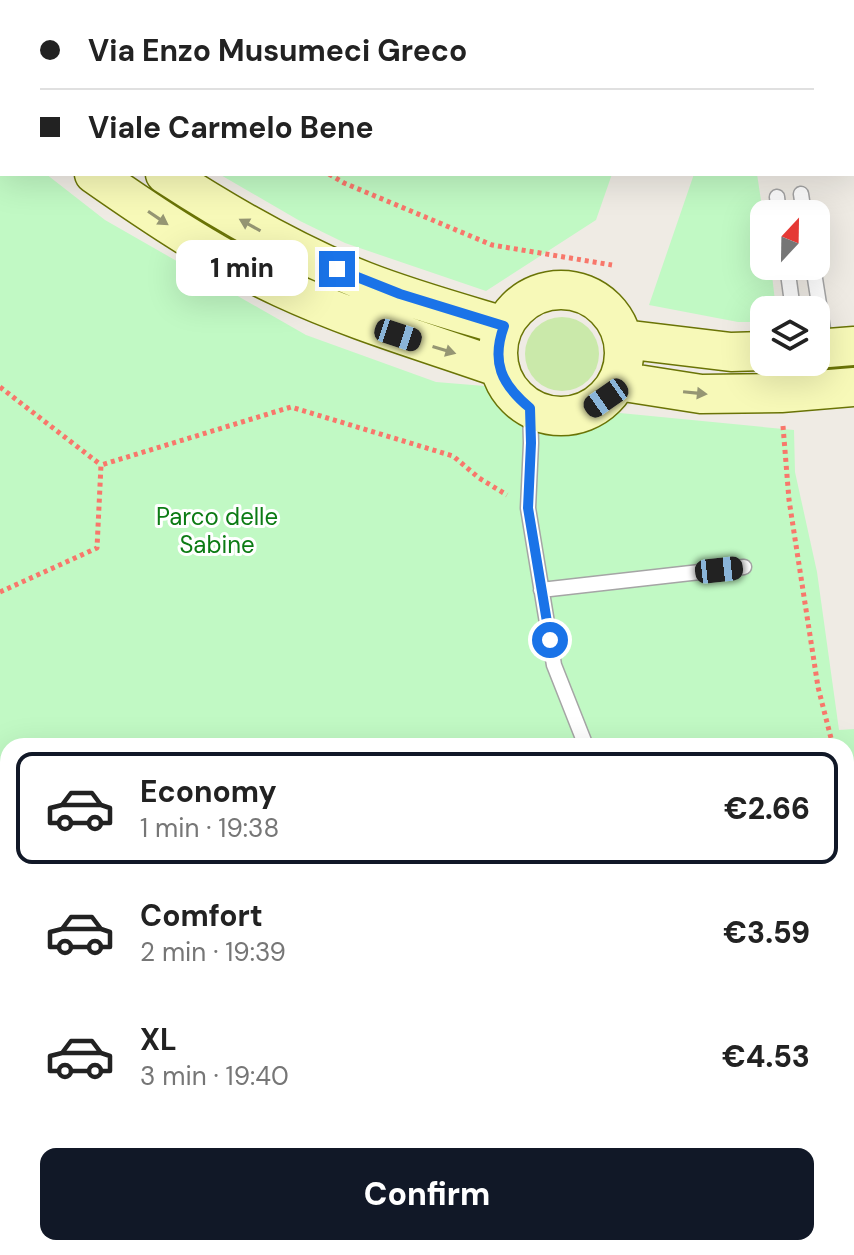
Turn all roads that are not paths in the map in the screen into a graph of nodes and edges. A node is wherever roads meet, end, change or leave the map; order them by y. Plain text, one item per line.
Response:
1 (97, 176) edge
2 (168, 176) edge
3 (801, 194) dead end
4 (777, 197) dead end
5 (777, 200) edge
6 (802, 200) edge
7 (816, 280) edge
8 (504, 326) junction
9 (623, 339) junction
10 (832, 348) edge
11 (750, 351) edge
12 (500, 368) junction
13 (618, 381) junction
14 (854, 387) edge
15 (530, 408) junction
16 (744, 567) dead end
17 (541, 590) junction
18 (583, 738) edge

1 -> 12 street
8 -> 2 street
3 - 6 lane
4 - 5 lane
7 - 10 lane
8 - 9 street
8 - 12 street
9 - 11 street
9 - 13 street
12 - 15 street
13 -> 14 street
13 - 15 street
15 - 17 lane
16 - 17 lane
17 - 18 lane

